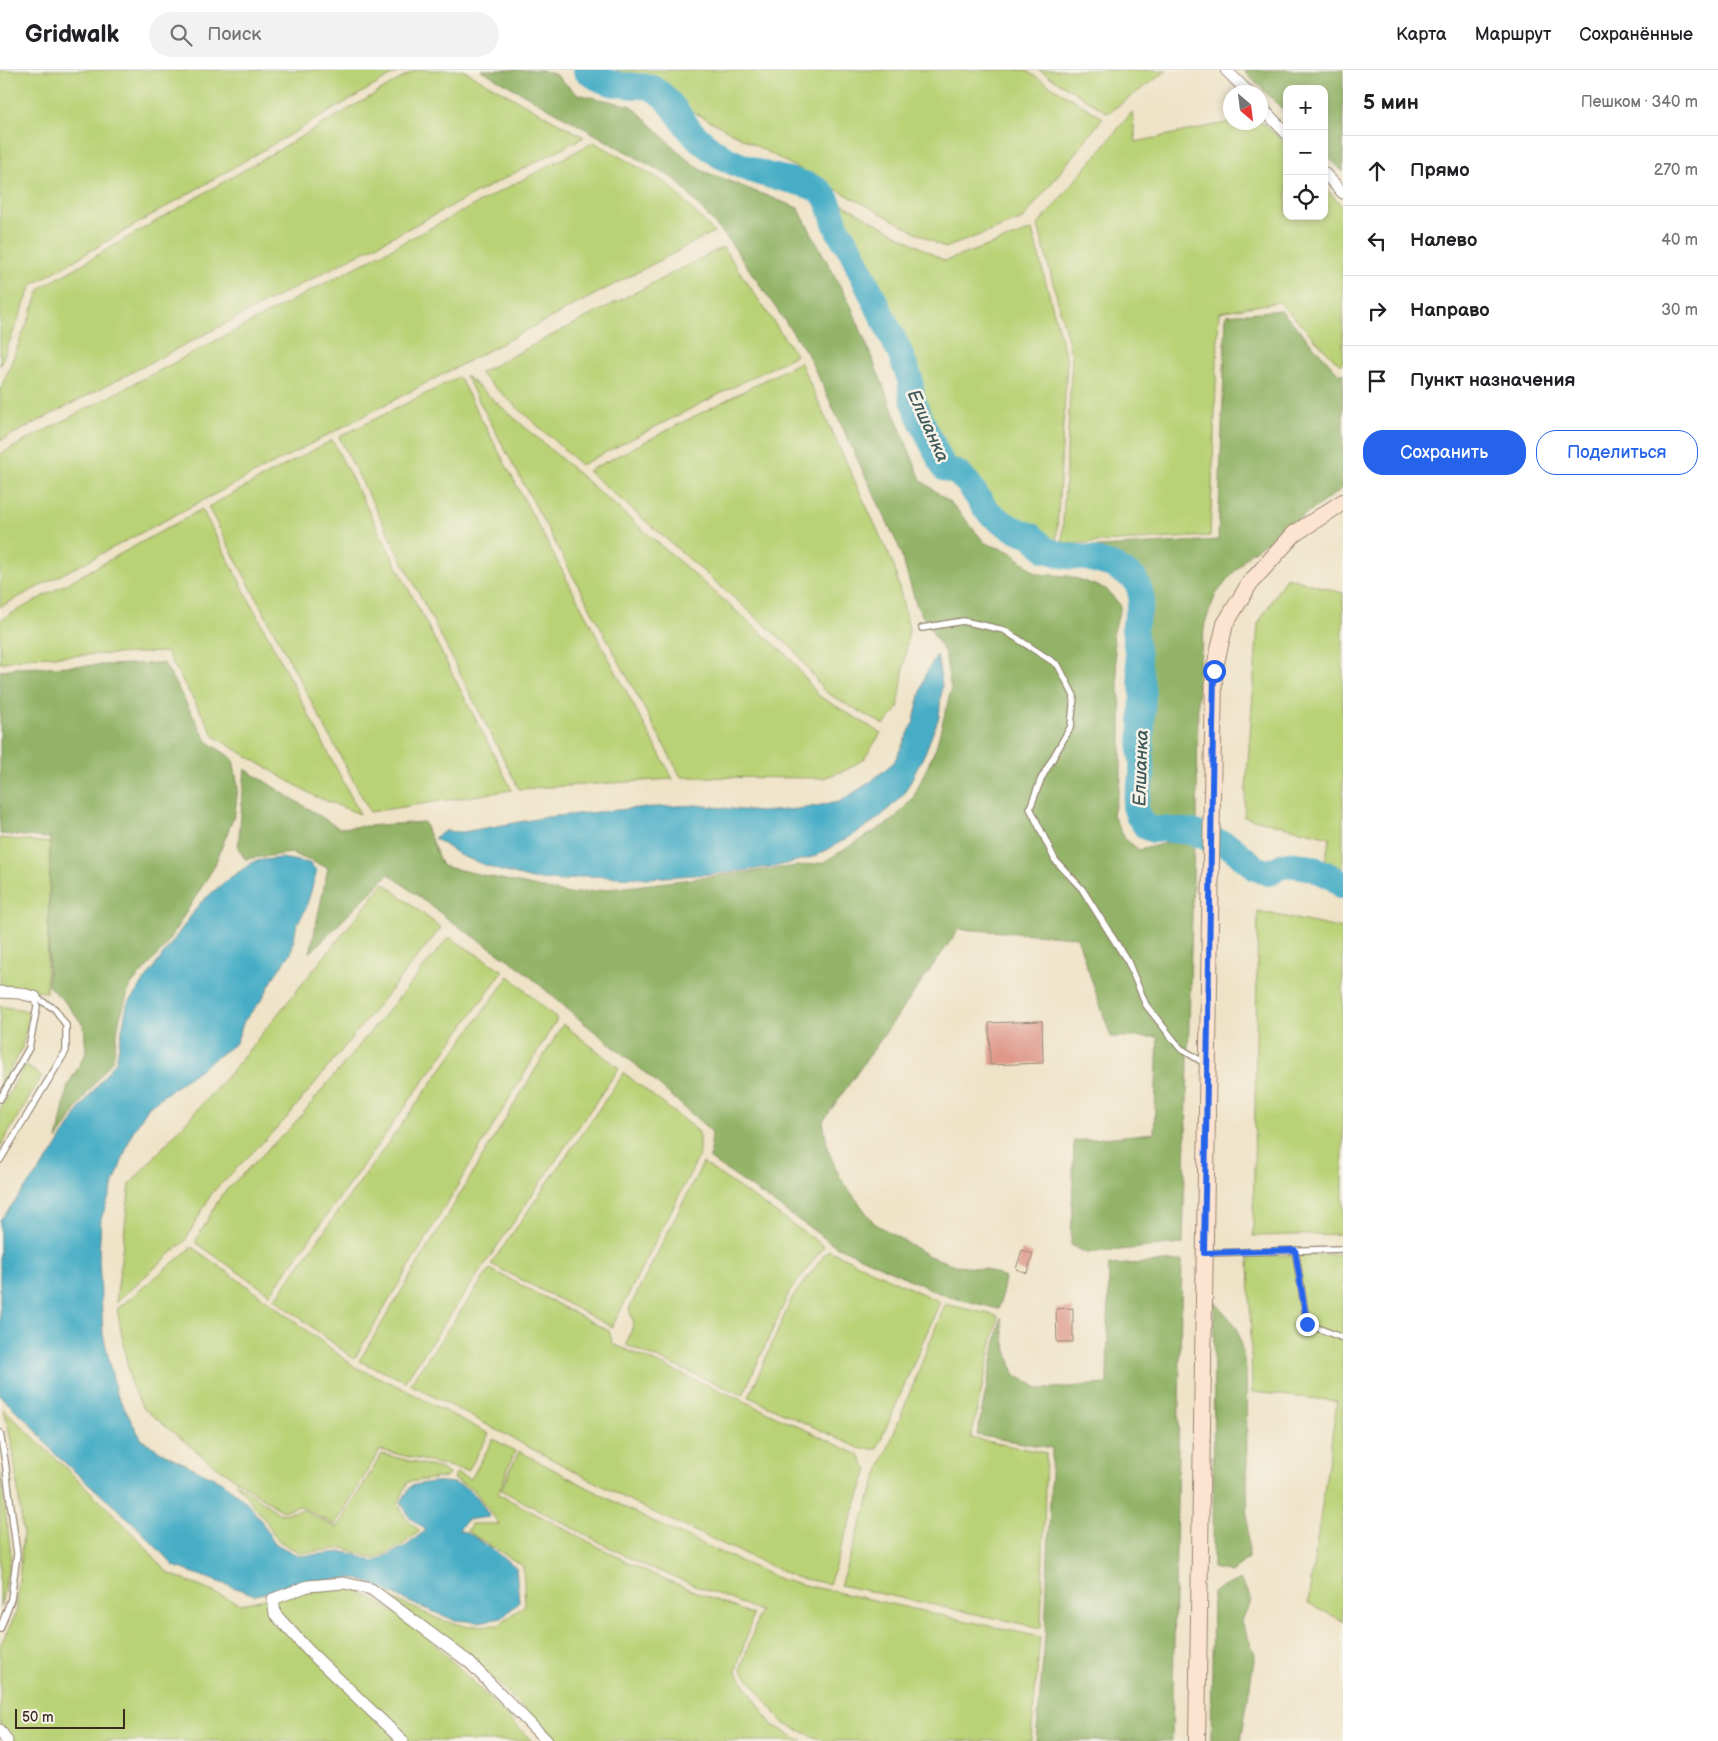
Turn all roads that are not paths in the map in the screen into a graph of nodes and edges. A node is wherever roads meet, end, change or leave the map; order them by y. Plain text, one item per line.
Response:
1 (1226, 70) edge
2 (1241, 85) edge
3 (1268, 114) edge
4 (1283, 130) edge
5 (1326, 175) edge
6 (1343, 193) edge
7 (1343, 502) edge
8 (922, 628) dead end
9 (0, 992) edge
10 (35, 997) junction
11 (1208, 1065) junction
12 (0, 1099) edge
13 (0, 1160) edge
14 (1343, 1249) edge
15 (1295, 1250) junction
16 (1204, 1253) junction
17 (1343, 1338) edge
18 (0, 1433) edge
19 (0, 1629) edge
20 (0, 1730) edge
21 (7, 1741) edge
22 (403, 1741) edge
23 (546, 1741) edge
24 (1197, 1741) edge

1 - 2 street
3 - 4 street
5 - 6 street
7 - 11 main road
8 - 11 lane
9 - 10 street
10 - 12 lane
10 - 13 lane
11 - 16 main road
14 - 15 lane
15 - 16 lane
15 - 17 lane
16 - 24 main road
18 - 19 lane
20 - 21 street
22 - 23 street

